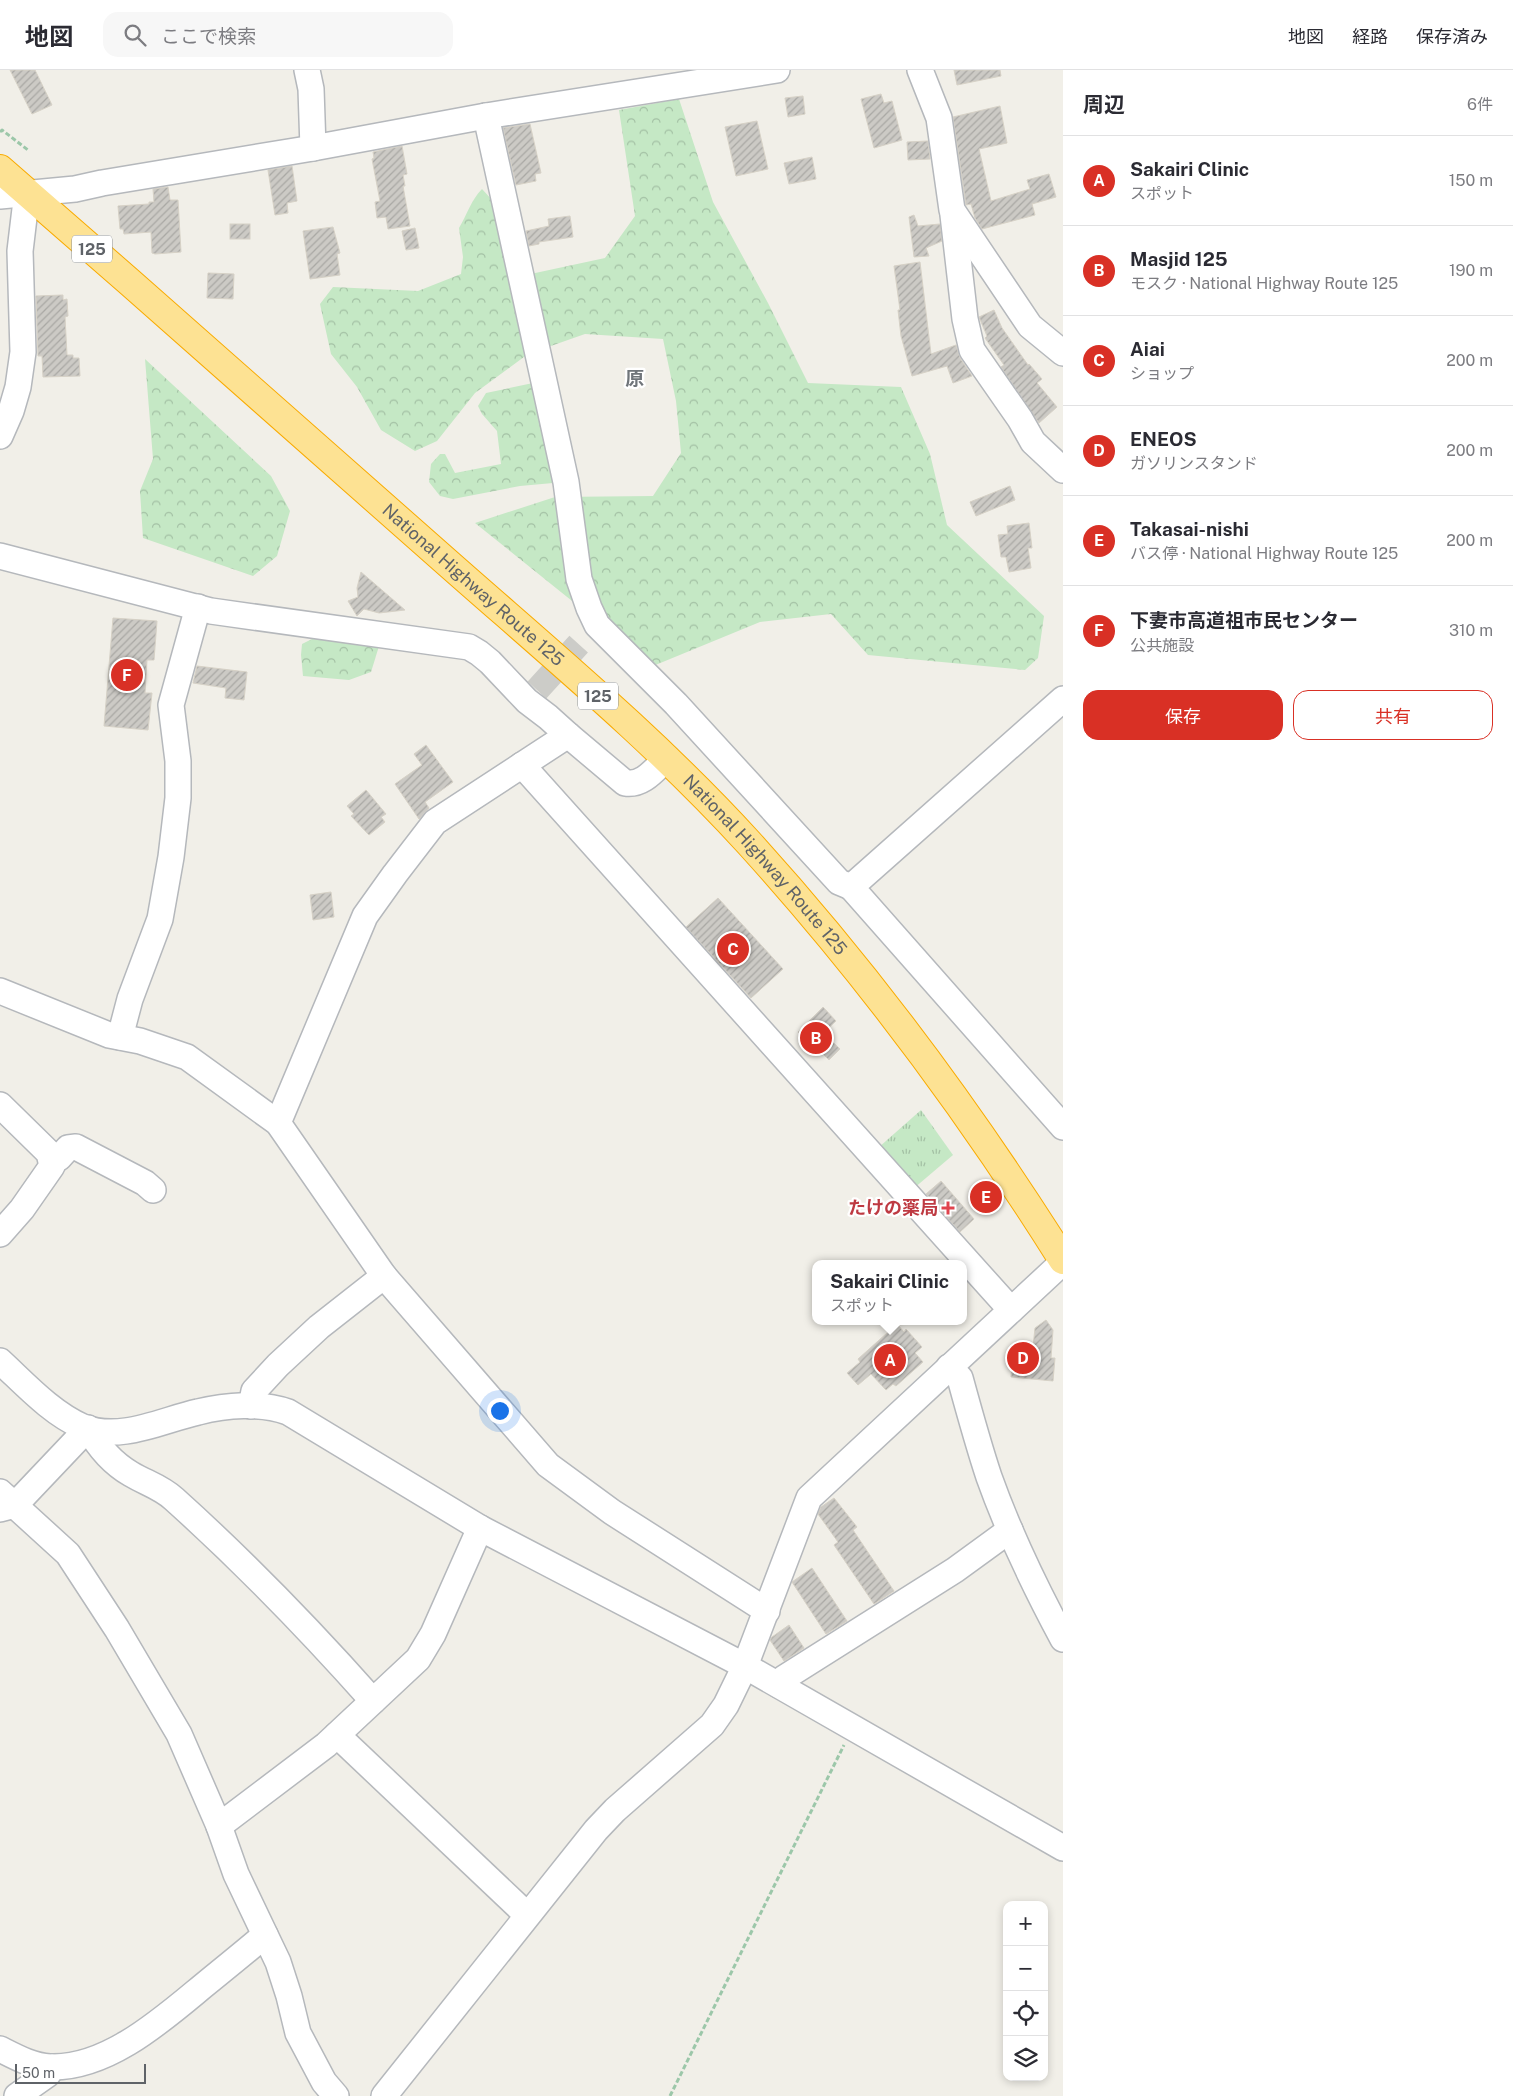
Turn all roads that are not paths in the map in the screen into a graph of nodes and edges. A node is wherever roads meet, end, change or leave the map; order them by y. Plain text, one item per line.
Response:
1 (307, 70) edge
2 (777, 70) edge
3 (920, 70) edge
4 (486, 116) junction
5 (313, 148) junction
6 (0, 169) edge
7 (27, 192) junction
8 (0, 196) edge
9 (952, 210) junction
10 (1063, 353) edge
11 (9, 387) edge
12 (0, 436) edge
13 (1063, 470) edge
14 (0, 556) edge
15 (198, 607) junction
16 (1063, 699) edge
17 (568, 735) junction
18 (667, 758) junction
19 (522, 765) junction
20 (851, 887) junction
21 (0, 991) edge
22 (120, 1037) junction
23 (0, 1106) edge
24 (278, 1123) junction
25 (1063, 1127) edge
26 (52, 1161) junction
27 (153, 1190) dead end
28 (0, 1234) edge
29 (966, 1260) edge
30 (967, 1261) edge
31 (1063, 1261) edge
32 (384, 1276) junction
33 (1011, 1310) junction
34 (0, 1361) edge
35 (949, 1368) junction
36 (251, 1406) junction
37 (88, 1428) junction
38 (5, 1502) edge
39 (480, 1528) junction
40 (1010, 1530) junction
41 (767, 1611) junction
42 (1063, 1639) edge
43 (746, 1666) junction
44 (779, 1685) junction
45 (373, 1700) junction
46 (337, 1734) junction
47 (219, 1826) junction
48 (1061, 1843) edge
49 (527, 1916) junction
50 (265, 1935) junction
51 (0, 2049) edge
52 (52, 2067) junction
53 (18, 2096) edge
54 (336, 2096) edge
55 (384, 2096) edge

1 - 5 street
2 - 4 street
3 - 9 street
4 - 5 street
4 - 20 street
5 - 7 street
6 - 7 highway, National Highway Route 125 / 125
7 - 8 street
7 - 11 street
7 - 18 highway, National Highway Route 125 / 125
9 - 10 street
9 - 13 street
11 - 12 street
14 - 15 street
15 - 17 street
15 - 22 street
16 - 20 street
17 - 18 street
17 - 19 street
18 - 31 highway, National Highway Route 125 / 125
19 - 24 street
19 - 29 street
20 - 25 street
21 - 22 street
22 - 24 street
23 - 26 street
24 - 32 street
26 - 27 street
26 - 28 street
30 - 33 street
31 - 33 street
32 - 36 street
32 - 41 street
33 - 35 street
34 - 37 street
35 - 40 street
35 - 41 street
36 - 37 street
36 - 39 street
37 - 38 street
37 - 45 street
38 - 47 street
39 - 43 street
39 - 45 street
40 - 42 street
40 - 44 street
41 - 43 street
43 - 44 street
43 - 49 street
44 - 48 street
45 - 46 street
46 - 47 street
46 - 49 street
47 - 50 street
49 - 55 street
50 - 52 street
50 - 54 street
51 - 52 street
52 - 53 street

